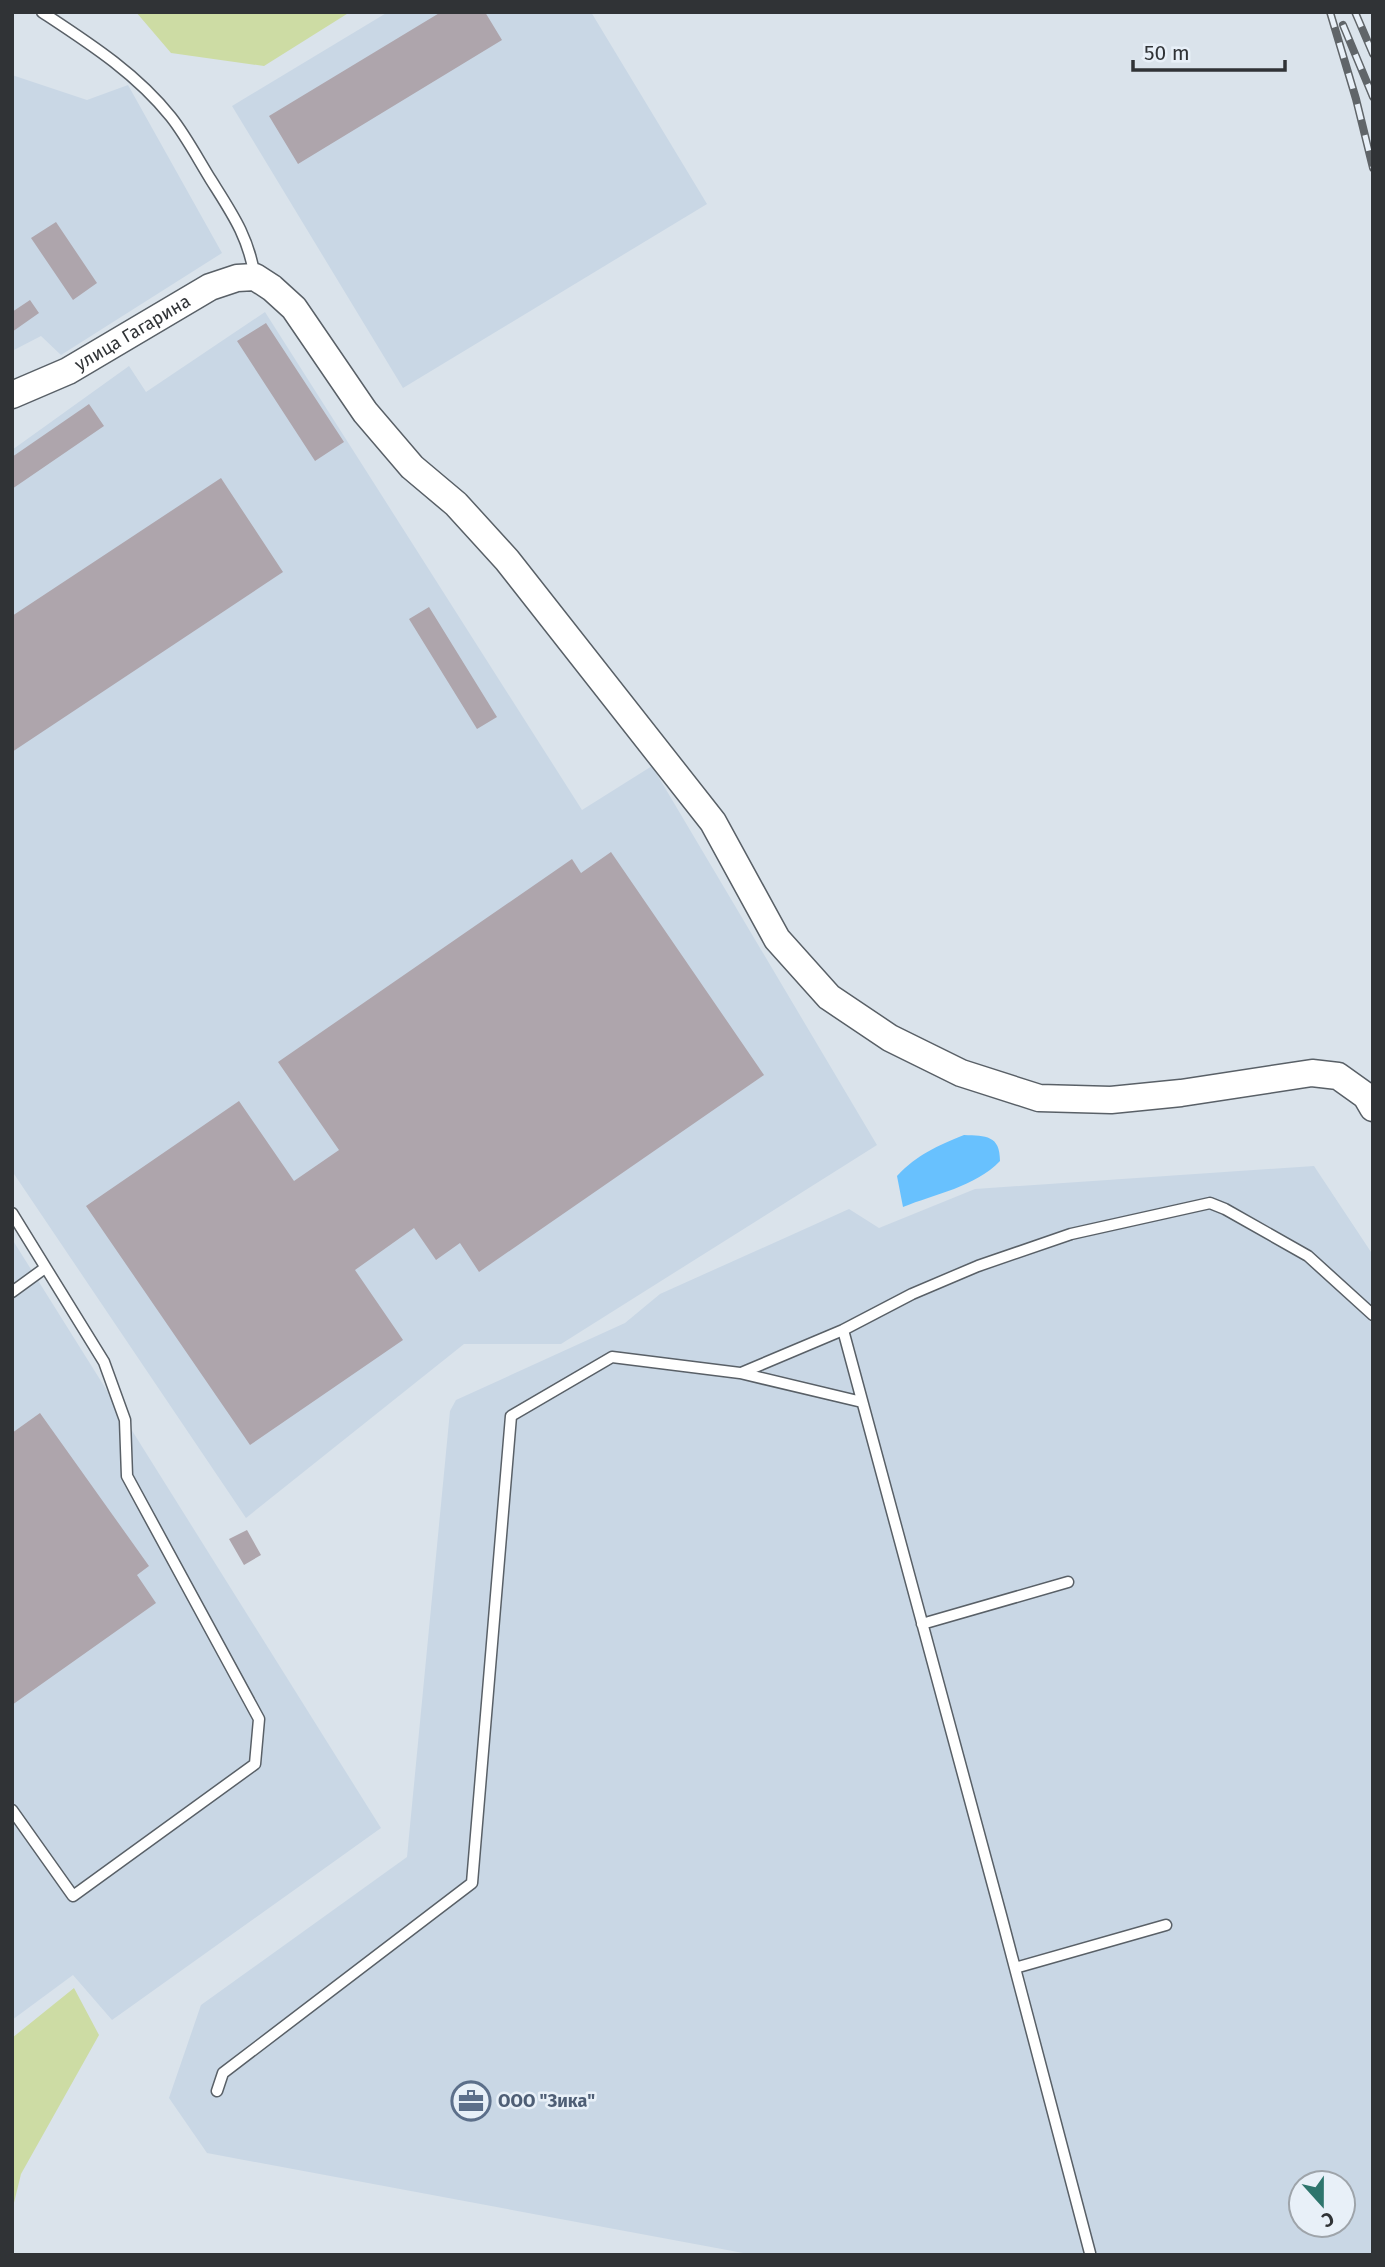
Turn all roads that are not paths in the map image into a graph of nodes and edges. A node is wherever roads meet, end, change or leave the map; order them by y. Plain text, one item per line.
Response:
1 (42, 12) edge
2 (255, 277) junction
3 (12, 395) edge
4 (1373, 1108) edge
5 (12, 1213) edge
6 (45, 1268) junction
7 (12, 1292) edge
8 (1373, 1315) edge
9 (843, 1330) junction
10 (740, 1373) junction
11 (862, 1402) junction
12 (1068, 1582) dead end
13 (922, 1624) junction
14 (12, 1810) edge
15 (1166, 1926) dead end
16 (1015, 1968) junction
17 (217, 2091) dead end
18 (1090, 2253) edge

1 - 2 lane
2 - 3 street, улица Гагарина
2 - 4 street
5 - 6 lane
6 - 7 lane
6 - 14 lane
8 - 9 lane
9 - 10 lane
9 - 11 lane
10 - 11 lane
10 - 17 lane
11 - 13 lane
12 - 13 lane
13 - 16 lane
15 - 16 lane
16 - 18 lane

